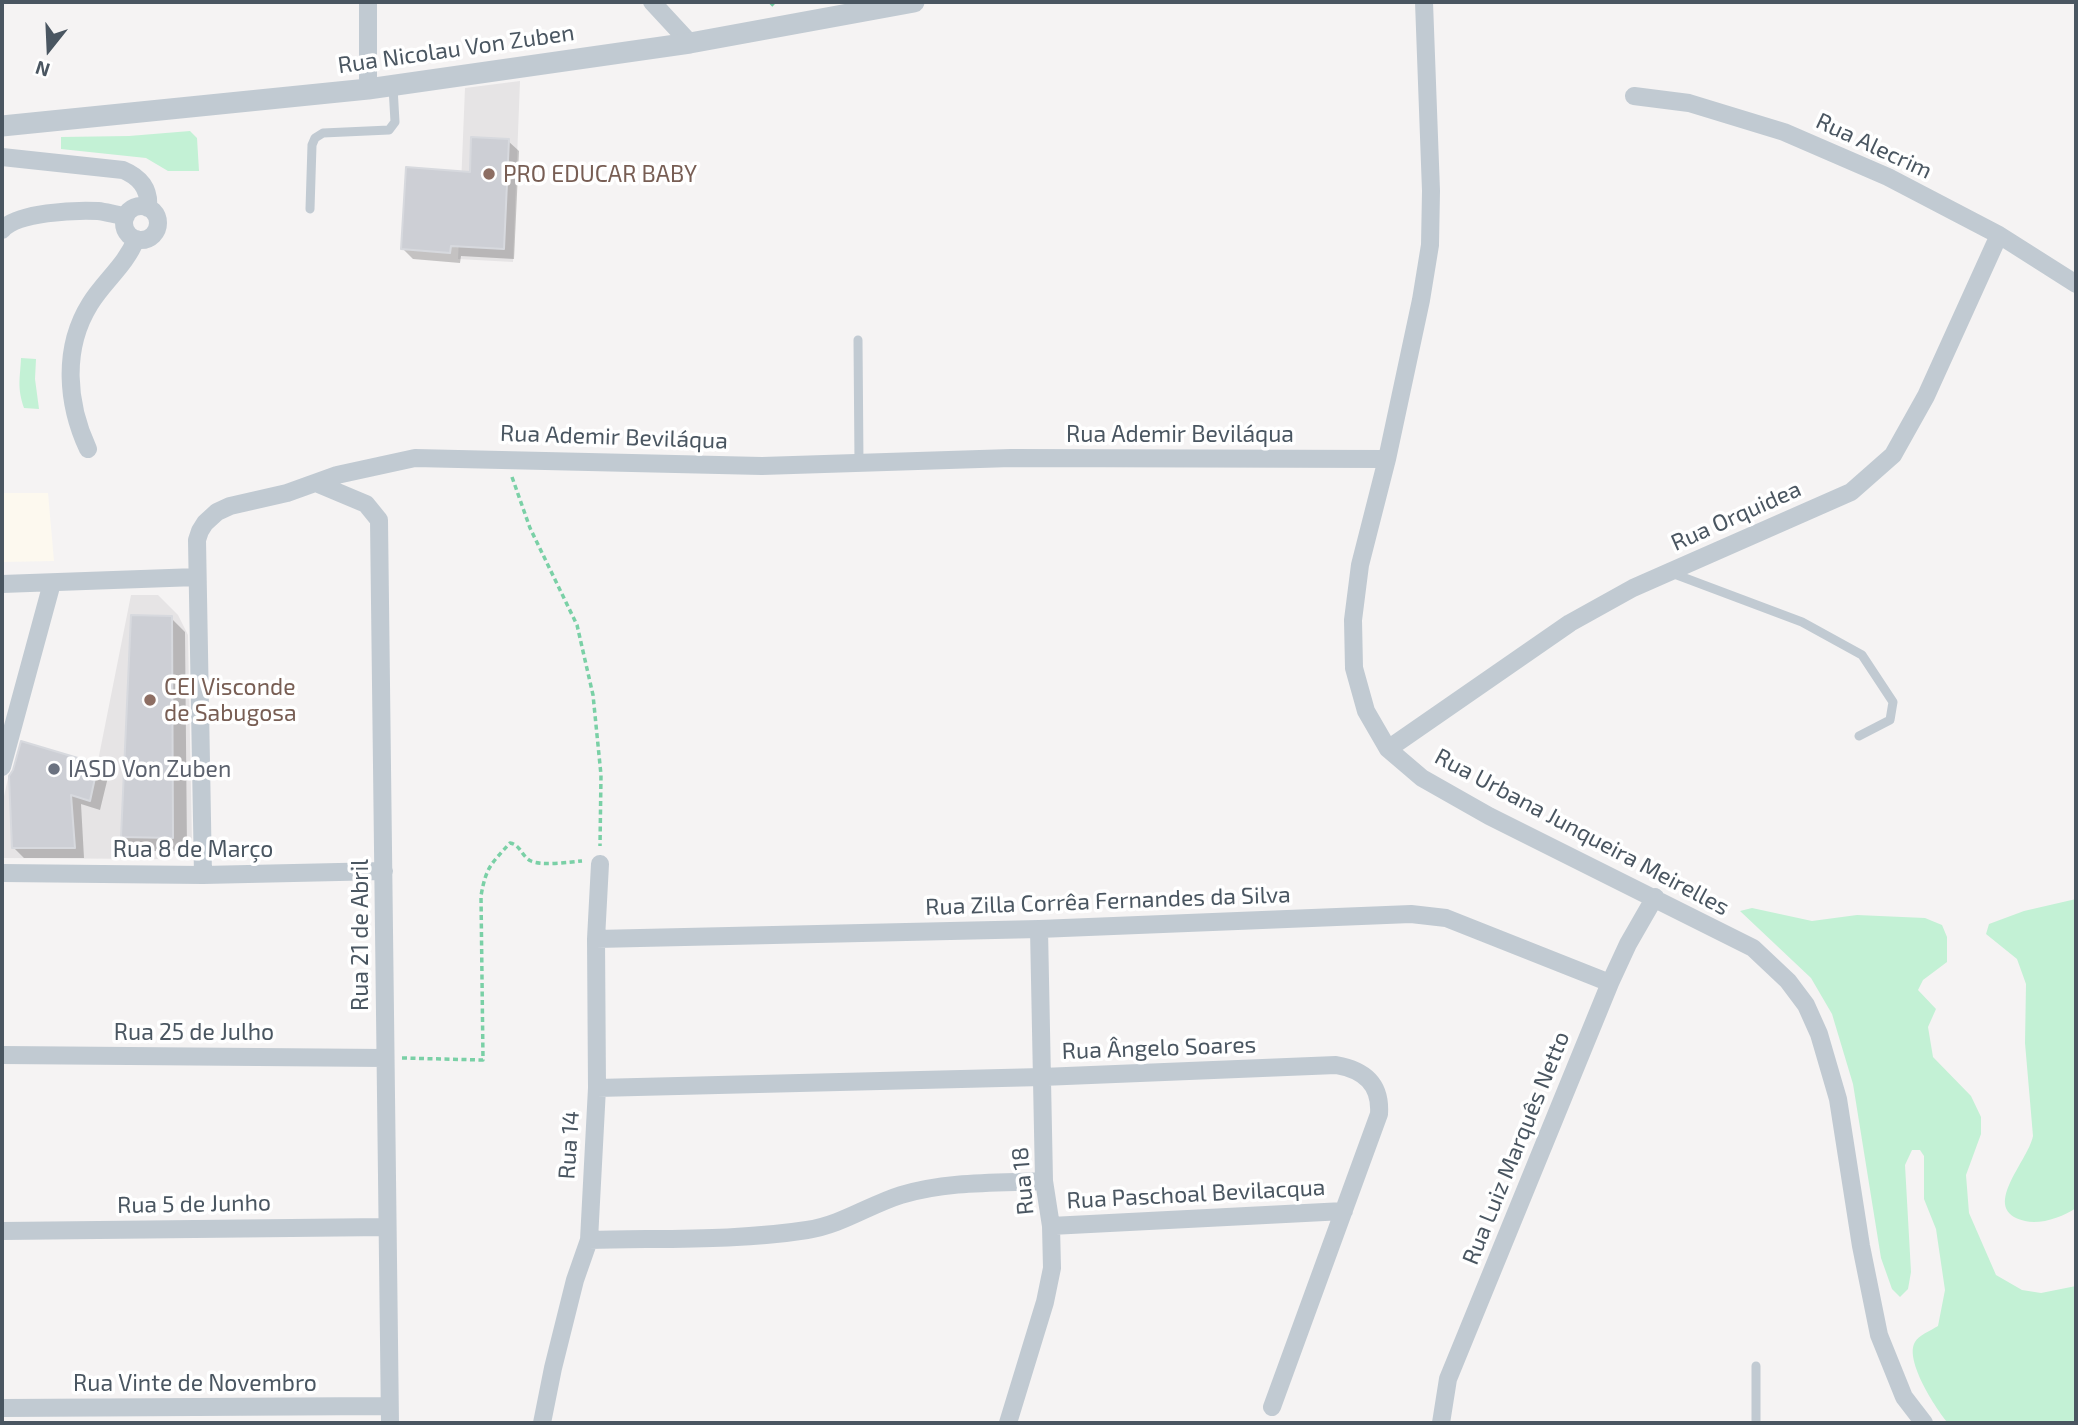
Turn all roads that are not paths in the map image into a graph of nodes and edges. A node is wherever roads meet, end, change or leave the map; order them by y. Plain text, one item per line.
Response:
1 (368, 2) edge
2 (652, 2) edge
3 (907, 2) edge
4 (1424, 2) edge
5 (690, 43) junction
6 (393, 85) junction
7 (368, 89) junction
8 (1634, 96) dead end
9 (2, 126) edge
10 (2, 157) edge
11 (148, 208) junction
12 (310, 209) dead end
13 (126, 216) junction
14 (2, 230) edge
15 (1999, 234) junction
16 (136, 239) junction
17 (2076, 284) edge
18 (858, 340) dead end
19 (88, 449) dead end
20 (1387, 459) junction
21 (859, 463) junction
22 (316, 483) junction
23 (1668, 572) junction
24 (197, 577) junction
25 (52, 583) junction
26 (2, 584) edge
27 (1858, 736) dead end
28 (1388, 749) junction
29 (2, 767) edge
30 (600, 858) road end
31 (384, 871) junction
32 (2, 873) edge
33 (204, 875) junction
34 (1655, 897) junction
35 (1039, 929) junction
36 (596, 939) junction
37 (1610, 983) junction
38 (2, 1055) edge
39 (386, 1058) junction
40 (1042, 1077) junction
41 (597, 1088) junction
42 (1044, 1181) junction
43 (1344, 1211) junction
44 (1051, 1226) junction
45 (387, 1227) junction
46 (2, 1231) edge
47 (589, 1240) junction
48 (1756, 1366) dead end
49 (1272, 1407) dead end
50 (2, 1408) edge
51 (389, 1415) edge
52 (542, 1423) edge
53 (1008, 1423) edge
54 (1441, 1423) edge
55 (1756, 1423) edge
56 (1924, 1423) edge

1 - 7 street
2 - 5 street
3 - 5 street, Rua Nicolau Von Zuben
4 - 20 street, Rua Urbana Junqueira Meirelles
5 - 6 street, Rua Nicolau Von Zuben
6 - 7 street, Rua Nicolau Von Zuben
6 - 12 lane
7 - 9 street, Rua Nicolau Von Zuben
8 - 15 street, Rua Alecrim
10 - 11 street
11 - 13 street
11 - 16 street
13 - 14 street
13 - 16 street
15 - 17 street, Rua Alecrim
15 - 23 street, Rua Orquidea
16 - 19 street
18 - 21 lane
20 - 21 street, Rua Ademir Beviláqua
20 - 28 street, Rua Urbana Junqueira Meirelles
21 - 22 street, Rua Ademir Beviláqua
22 - 24 street, Rua Ademir Beviláqua
22 - 31 street, Rua 21 de Abril
23 - 27 lane
23 - 28 street, Rua Orquidea
24 - 25 street
24 - 33 street, Rua Ademir Beviláqua
25 - 26 street
25 - 29 street
28 - 34 street, Rua Urbana Junqueira Meirelles
30 - 36 street, Rua 14
31 - 33 street, Rua 8 de Março
31 - 39 street, Rua 21 de Abril
32 - 33 street, Rua 8 de Março
34 - 37 street, Rua Luiz Marquês Netto
34 - 56 street, Rua Urbana Junqueira Meirelles
35 - 36 street, Rua Zilla Corrêa Fernandes da Silva
35 - 37 street, Rua Zilla Corrêa Fernandes da Silva
35 - 40 street, Rua 18
36 - 41 street, Rua 14
37 - 54 street, Rua Luiz Marquês Netto
38 - 39 street, Rua 25 de Julho
39 - 45 street, Rua 21 de Abril
40 - 41 street, Rua Ângelo Soares
40 - 42 street, Rua 18
40 - 43 street, Rua Ângelo Soares
41 - 47 street, Rua 14
42 - 44 street, Rua 18
42 - 47 street
43 - 44 street, Rua Paschoal Bevilacqua
43 - 49 street, Rua Ângelo Soares
44 - 53 street, Rua 18
45 - 46 street, Rua 5 de Junho
45 - 51 street, Rua 21 de Abril
47 - 52 street, Rua 14
48 - 55 lane
50 - 51 street, Rua Vinte de Novembro

